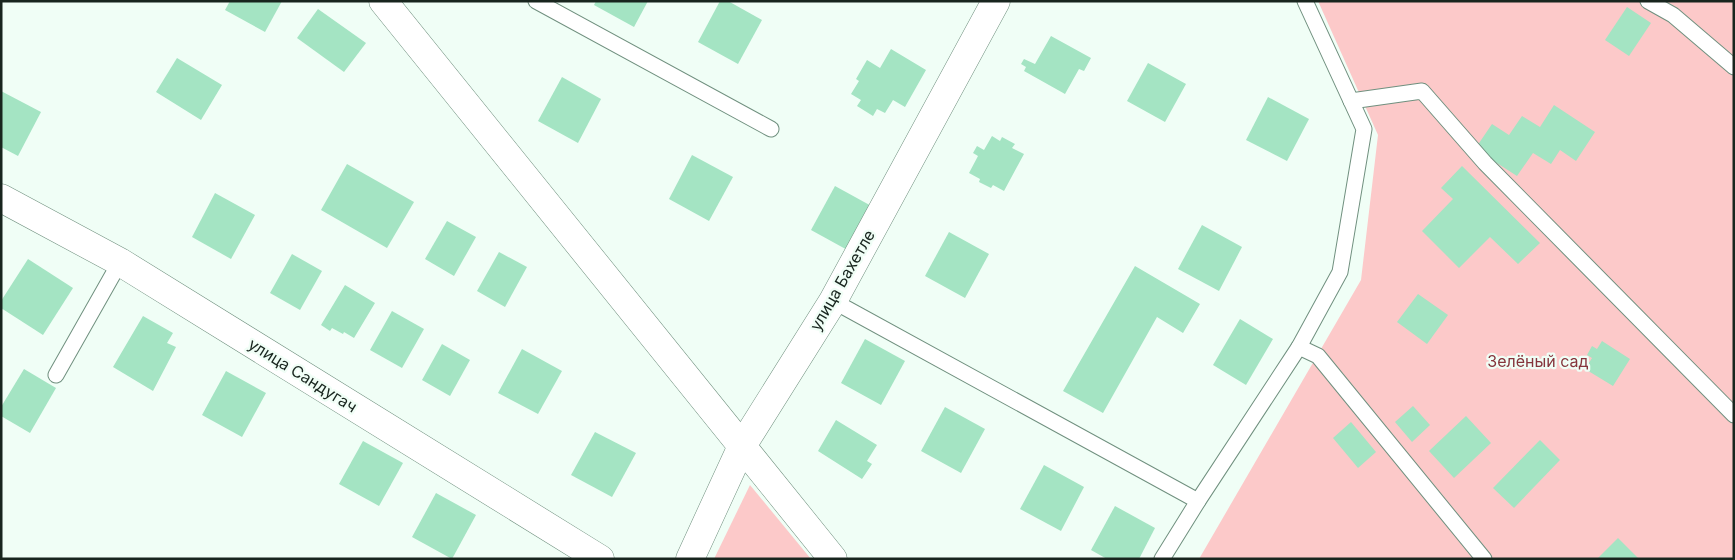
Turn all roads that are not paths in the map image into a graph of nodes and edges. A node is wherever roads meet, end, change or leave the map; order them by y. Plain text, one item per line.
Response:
1 (383, 1) edge
2 (536, 1) edge
3 (996, 1) edge
4 (1305, 1) edge
5 (1648, 1) edge
6 (1734, 67) edge
7 (1351, 101) junction
8 (771, 129) dead end
9 (1, 198) edge
10 (120, 262) junction
11 (833, 300) junction
12 (1299, 347) junction
13 (56, 375) dead end
14 (1734, 415) edge
15 (742, 446) junction
16 (1198, 501) junction
17 (600, 559) edge
18 (690, 559) edge
19 (833, 559) edge
20 (1162, 559) edge
21 (1484, 559) edge

1 - 15 street
2 - 8 lane
3 - 11 street, улица Бахетле
4 - 7 lane
5 - 6 lane
7 - 12 lane
7 - 14 lane
9 - 10 street, улица Сандугач
10 - 13 lane
10 - 17 street, улица Сандугач
11 - 15 street, улица Бахетле
11 - 16 lane
12 - 16 lane
12 - 21 lane
15 - 18 street, улица Бахетле
15 - 19 street
16 - 20 lane

